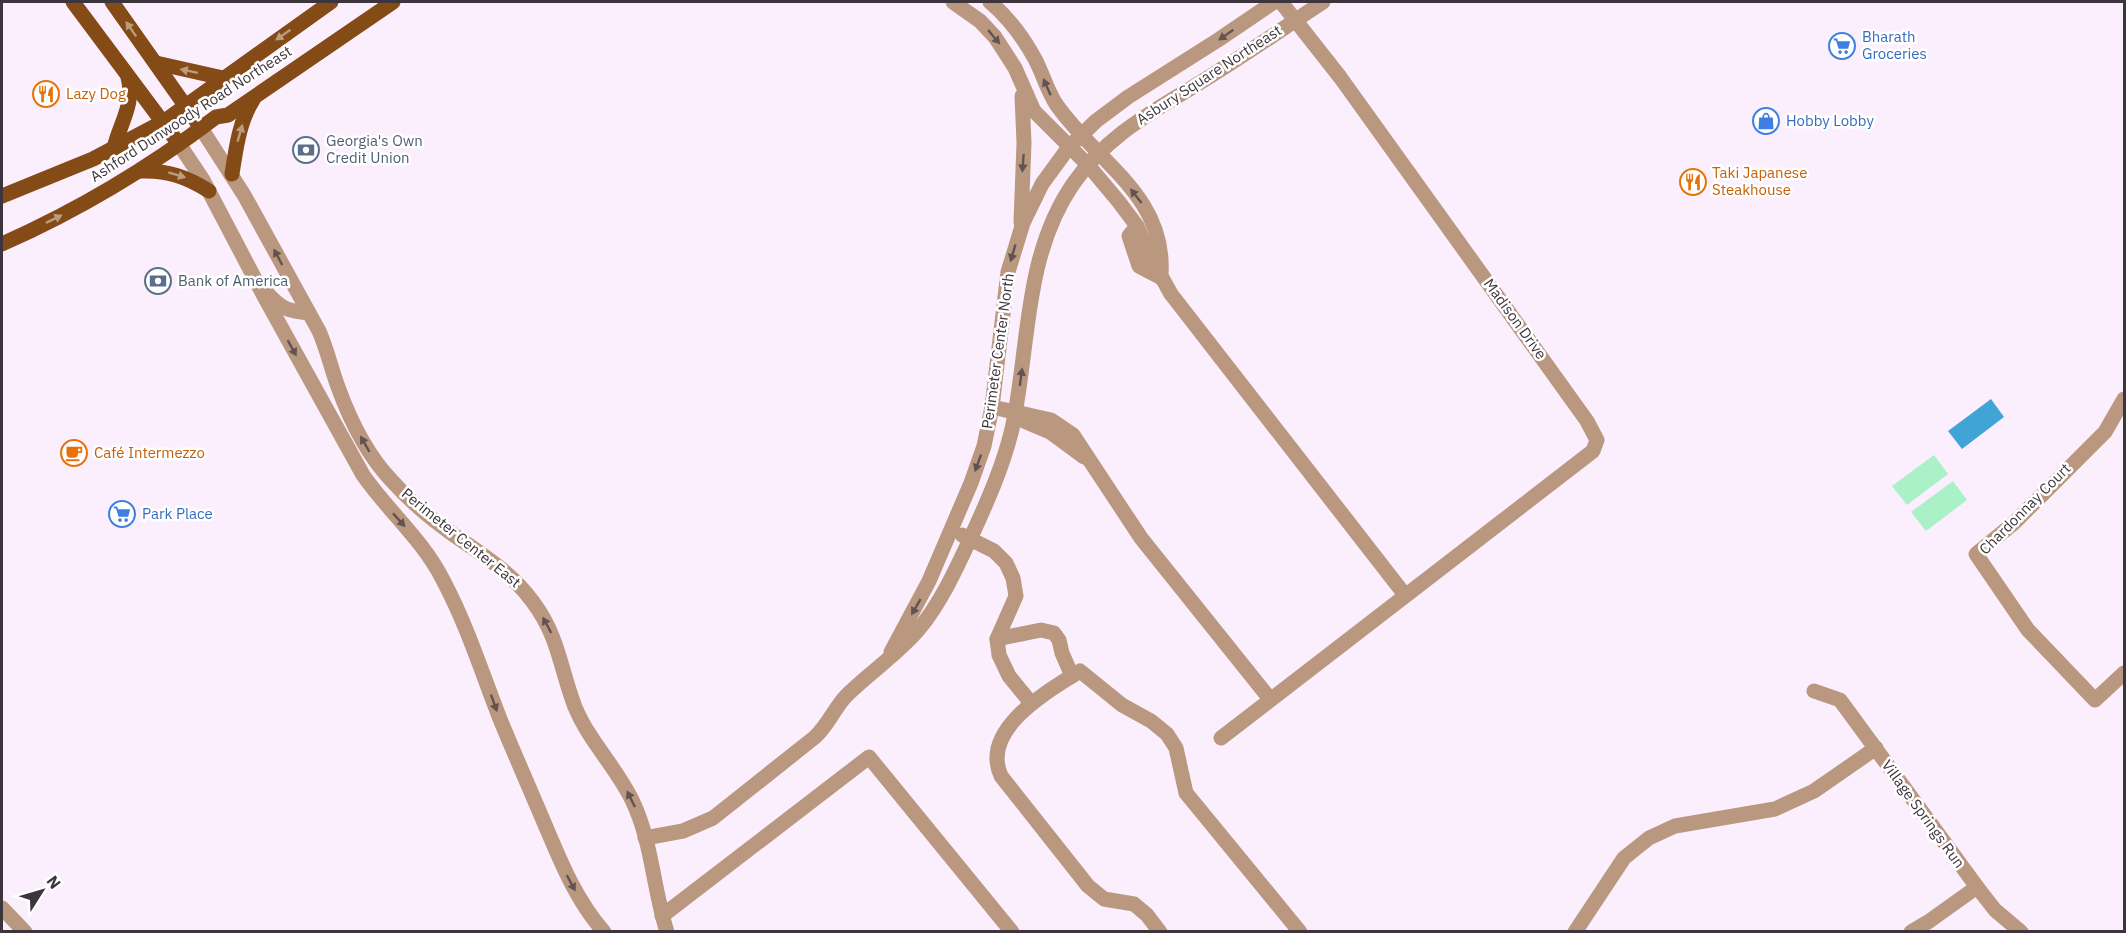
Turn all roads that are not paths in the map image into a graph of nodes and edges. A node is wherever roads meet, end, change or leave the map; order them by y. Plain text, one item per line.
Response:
1 (73, 2) edge
2 (112, 2) edge
3 (331, 2) edge
4 (393, 2) edge
5 (953, 2) edge
6 (990, 2) edge
7 (1274, 2) edge
8 (1281, 2) edge
9 (1323, 2) edge
10 (1295, 20) junction
11 (156, 63) junction
12 (127, 74) junction
13 (223, 78) junction
14 (1021, 84) junction
15 (257, 94) junction
16 (185, 106) junction
17 (163, 122) junction
18 (201, 128) junction
19 (1082, 134) junction
20 (179, 144) junction
21 (1069, 147) junction
22 (114, 148) junction
23 (1099, 152) junction
24 (1088, 165) junction
25 (141, 171) junction
26 (232, 174) junction
27 (209, 191) junction
28 (2, 196) edge
29 (1021, 229) junction
30 (2, 244) edge
31 (254, 277) junction
32 (1160, 277) junction
33 (309, 313) junction
34 (2124, 399) edge
35 (992, 407) junction
36 (1014, 414) junction
37 (347, 447) junction
38 (443, 527) junction
39 (951, 530) junction
40 (970, 539) junction
41 (1405, 595) junction
42 (997, 639) junction
43 (888, 657) junction
44 (2124, 673) edge
45 (1072, 676) junction
46 (1814, 691) dead end
47 (1270, 699) junction
48 (1031, 703) junction
49 (1221, 738) dead end
50 (1876, 748) junction
51 (645, 838) junction
52 (1977, 887) junction
53 (2, 908) edge
54 (662, 916) junction
55 (25, 932) edge
56 (604, 932) edge
57 (667, 932) edge
58 (1012, 932) edge
59 (1160, 932) edge
60 (1300, 932) edge
61 (1575, 932) edge
62 (1911, 932) edge
63 (2022, 932) edge

1 - 12 main road
11 -> 2 main road
3 -> 13 main road, Ashford Dunwoody Road Northeast
4 - 15 main road, Ashford Dunwoody Road Northeast
5 -> 14 street
19 -> 6 street
7 -> 19 street, Asbury Square Northeast
8 - 10 street, Madison Drive
9 - 10 street, Asbury Square Northeast
10 - 23 street, Asbury Square Northeast
10 - 41 street, Madison Drive
13 -> 11 main road
11 - 16 main road
12 - 17 main road
12 - 22 main road
13 - 16 main road, Ashford Dunwoody Road Northeast
14 - 21 street
14 -> 29 street
15 - 18 main road, Ashford Dunwoody Road Northeast
26 -> 15 main road
16 - 17 main road, Ashford Dunwoody Road Northeast
16 - 18 main road
17 - 20 main road
17 - 22 main road, Ashford Dunwoody Road Northeast
18 - 20 main road, Ashford Dunwoody Road Northeast
18 - 26 street, Perimeter Center East
19 - 21 street, Asbury Square Northeast
19 - 23 street
20 - 25 main road, Ashford Dunwoody Road Northeast
20 - 27 street, Perimeter Center East
21 - 24 street
21 - 29 street, Perimeter Center North
22 - 28 main road, Ashford Dunwoody Road Northeast
23 - 24 street, Perimeter Center North
32 -> 23 street
24 - 32 street
36 -> 24 street, Perimeter Center North
25 -> 27 main road
30 -> 25 main road, Ashford Dunwoody Road Northeast
33 -> 26 street, Perimeter Center East
27 - 31 street, Perimeter Center East
29 -> 35 street, Perimeter Center North
31 - 33 street
31 -> 37 street, Perimeter Center East
32 - 41 street
38 -> 33 street, Perimeter Center East
34 - 44 street, Chardonnay Court
35 - 36 street
35 -> 39 street, Perimeter Center North
36 - 40 street, Perimeter Center North
36 - 47 street
37 - 38 street
37 -> 56 street, Perimeter Center East
51 -> 38 street, Perimeter Center East
39 - 40 street
39 -> 43 street, Perimeter Center North
40 - 42 street
40 - 43 street, Perimeter Center North
41 - 47 street, Madison Drive
42 - 45 street
42 - 48 street
43 - 51 street, Perimeter Center North
45 - 48 street
45 - 60 street
46 - 50 street
47 - 49 street, Madison Drive
48 - 59 street
50 - 52 street, Village Springs Run
50 - 61 street, Village Springs Run
51 - 54 street, Perimeter Center East
52 - 62 street
52 - 63 street, Village Springs Run
53 - 55 street
54 - 57 street, Perimeter Center East
54 - 58 street

